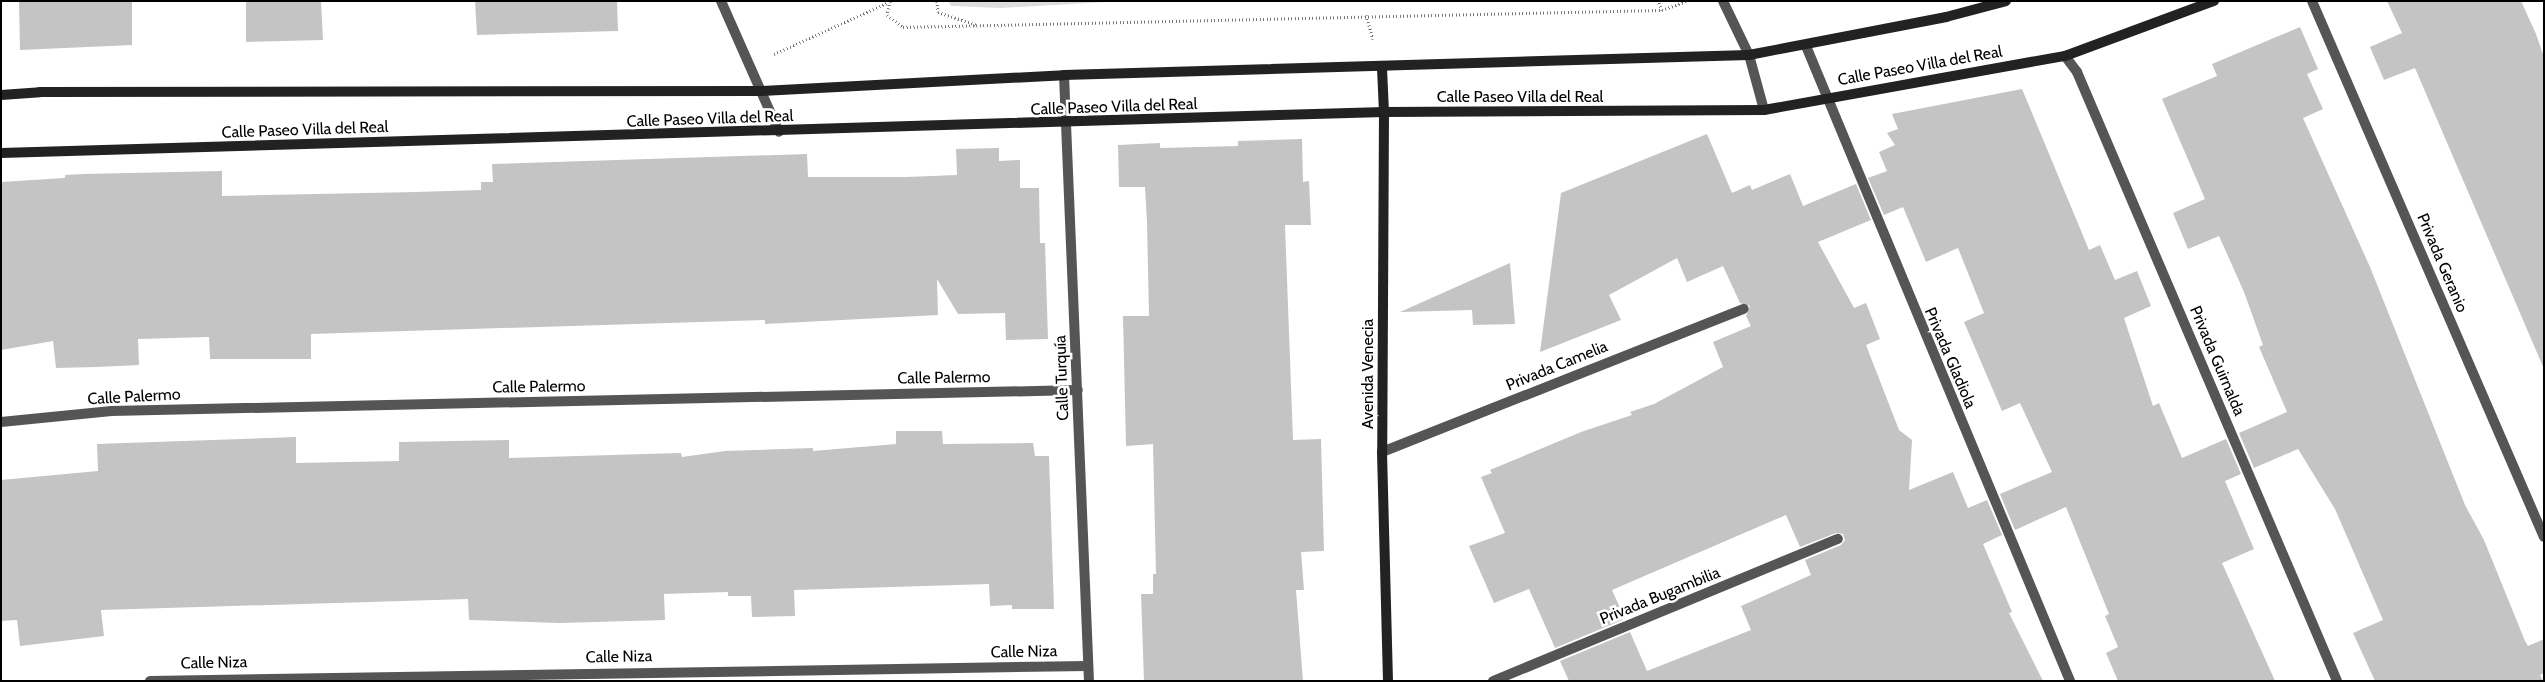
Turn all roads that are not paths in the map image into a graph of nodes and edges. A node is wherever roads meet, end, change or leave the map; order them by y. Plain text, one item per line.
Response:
1 (722, 1) edge
2 (1722, 1) edge
3 (2006, 1) edge
4 (2214, 1) edge
5 (2312, 1) edge
6 (1806, 46) junction
7 (1748, 55) junction
8 (2065, 56) junction
9 (1382, 68) junction
10 (1064, 75) junction
11 (761, 92) junction
12 (1, 95) edge
13 (1824, 98) junction
14 (1764, 110) junction
15 (1384, 112) junction
16 (1067, 124) junction
17 (779, 132) junction
18 (1, 153) edge
19 (1744, 309) dead end
20 (1078, 390) junction
21 (1, 422) edge
22 (1382, 452) junction
23 (2544, 536) edge
24 (1838, 539) dead end
25 (1088, 666) junction
26 (150, 681) edge
27 (1089, 681) edge
28 (1388, 681) edge
29 (1493, 681) edge
30 (2070, 681) edge
31 (2337, 681) edge

1 - 11 street
2 - 7 street
3 - 6 street, Calle Paseo Villa del Real
4 - 8 street, Calle Paseo Villa del Real
5 - 23 street, Privada Geranio
6 - 7 street, Calle Paseo Villa del Real
6 - 13 street, Privada Gladiola
7 - 9 street, Calle Paseo Villa del Real
7 - 14 street
8 - 13 street, Calle Paseo Villa del Real
8 - 31 street, Privada Guirnalda
9 - 10 street, Calle Paseo Villa del Real
9 - 15 street, Avenida Venecia
10 - 11 street, Calle Paseo Villa del Real
10 - 16 street, Calle Turquía
11 - 12 street, Calle Paseo Villa del Real
11 - 17 street
13 - 14 street, Calle Paseo Villa del Real
13 - 30 street, Privada Gladiola
14 - 15 street, Calle Paseo Villa del Real
15 - 16 street, Calle Paseo Villa del Real
15 - 22 street, Avenida Venecia
16 - 17 street, Calle Paseo Villa del Real
16 - 20 street, Calle Turquía
17 - 18 street, Calle Paseo Villa del Real
19 - 22 street, Privada Camelia
20 - 21 street, Calle Palermo
20 - 25 street, Calle Turquía
22 - 28 street, Avenida Venecia
24 - 29 street, Privada Bugambilia
25 - 26 street, Calle Niza
25 - 27 street, Calle Turquía

